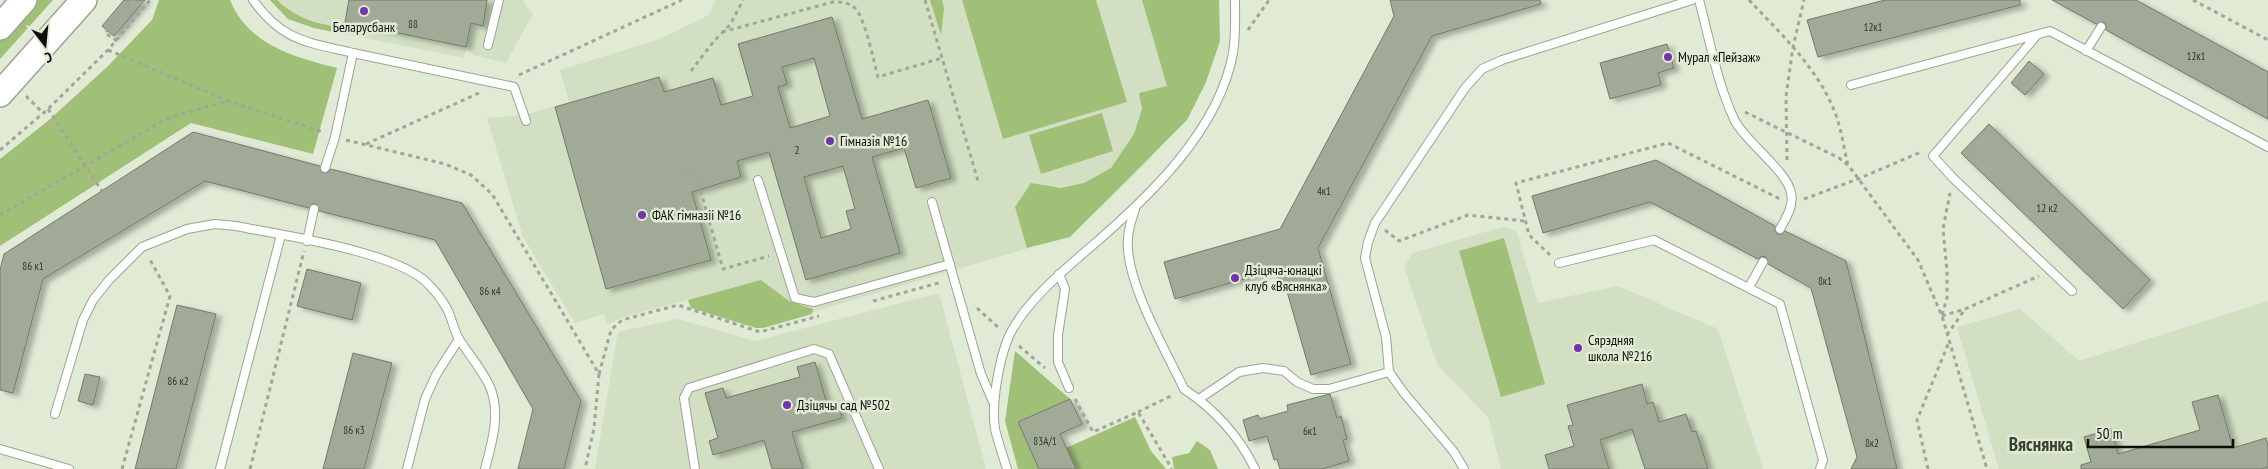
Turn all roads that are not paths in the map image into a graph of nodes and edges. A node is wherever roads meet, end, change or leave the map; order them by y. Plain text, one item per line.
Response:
1 (24, 0) edge
2 (84, 0) edge
3 (253, 0) edge
4 (499, 0) edge
5 (1235, 0) edge
6 (1692, 0) edge
7 (1699, 0) edge
8 (0, 26) edge
9 (2101, 27) dead end
10 (2037, 35) junction
11 (488, 45) dead end
12 (2086, 51) junction
13 (353, 53) junction
14 (1851, 85) dead end
15 (0, 94) edge
16 (526, 121) dead end
17 (2268, 147) edge
18 (325, 168) dead end
19 (758, 180) dead end
20 (932, 202) dead end
21 (314, 209) dead end
22 (1134, 209) junction
23 (1780, 229) dead end
24 (281, 235) junction
25 (307, 241) junction
26 (1763, 262) dead end
27 (1559, 263) road end
28 (950, 264) junction
29 (1059, 274) junction
30 (1749, 287) junction
31 (2072, 290) dead end
32 (459, 338) junction
33 (1389, 372) junction
34 (1069, 388) road end
35 (1198, 399) junction
36 (995, 405) junction
37 (55, 414) dead end
38 (0, 450) edge
39 (69, 469) edge
40 (220, 469) edge
41 (407, 469) edge
42 (485, 469) edge
43 (695, 469) edge
44 (879, 469) edge
45 (1007, 469) edge
46 (1254, 469) edge
47 (1464, 469) edge
48 (1820, 469) edge

1 - 8 main road
2 - 15 main road
3 - 13 lane
4 - 11 lane
5 - 22 lane
6 - 33 lane
7 - 23 lane
9 - 12 lane
10 - 12 lane
10 - 14 lane
10 - 31 lane
12 - 17 lane
13 - 16 lane
13 - 18 lane
19 - 28 lane
20 - 28 lane
21 - 25 lane
22 - 29 lane
22 - 35 lane
24 - 25 lane
24 - 37 lane
24 - 40 lane
25 - 32 lane
26 - 30 lane
27 - 30 lane
28 - 36 lane
29 - 34 lane
29 - 36 lane
30 - 48 lane
32 - 41 lane
32 - 42 lane
33 - 35 lane
33 - 47 lane
35 - 46 lane
36 - 45 lane
38 - 39 lane
43 - 44 lane

